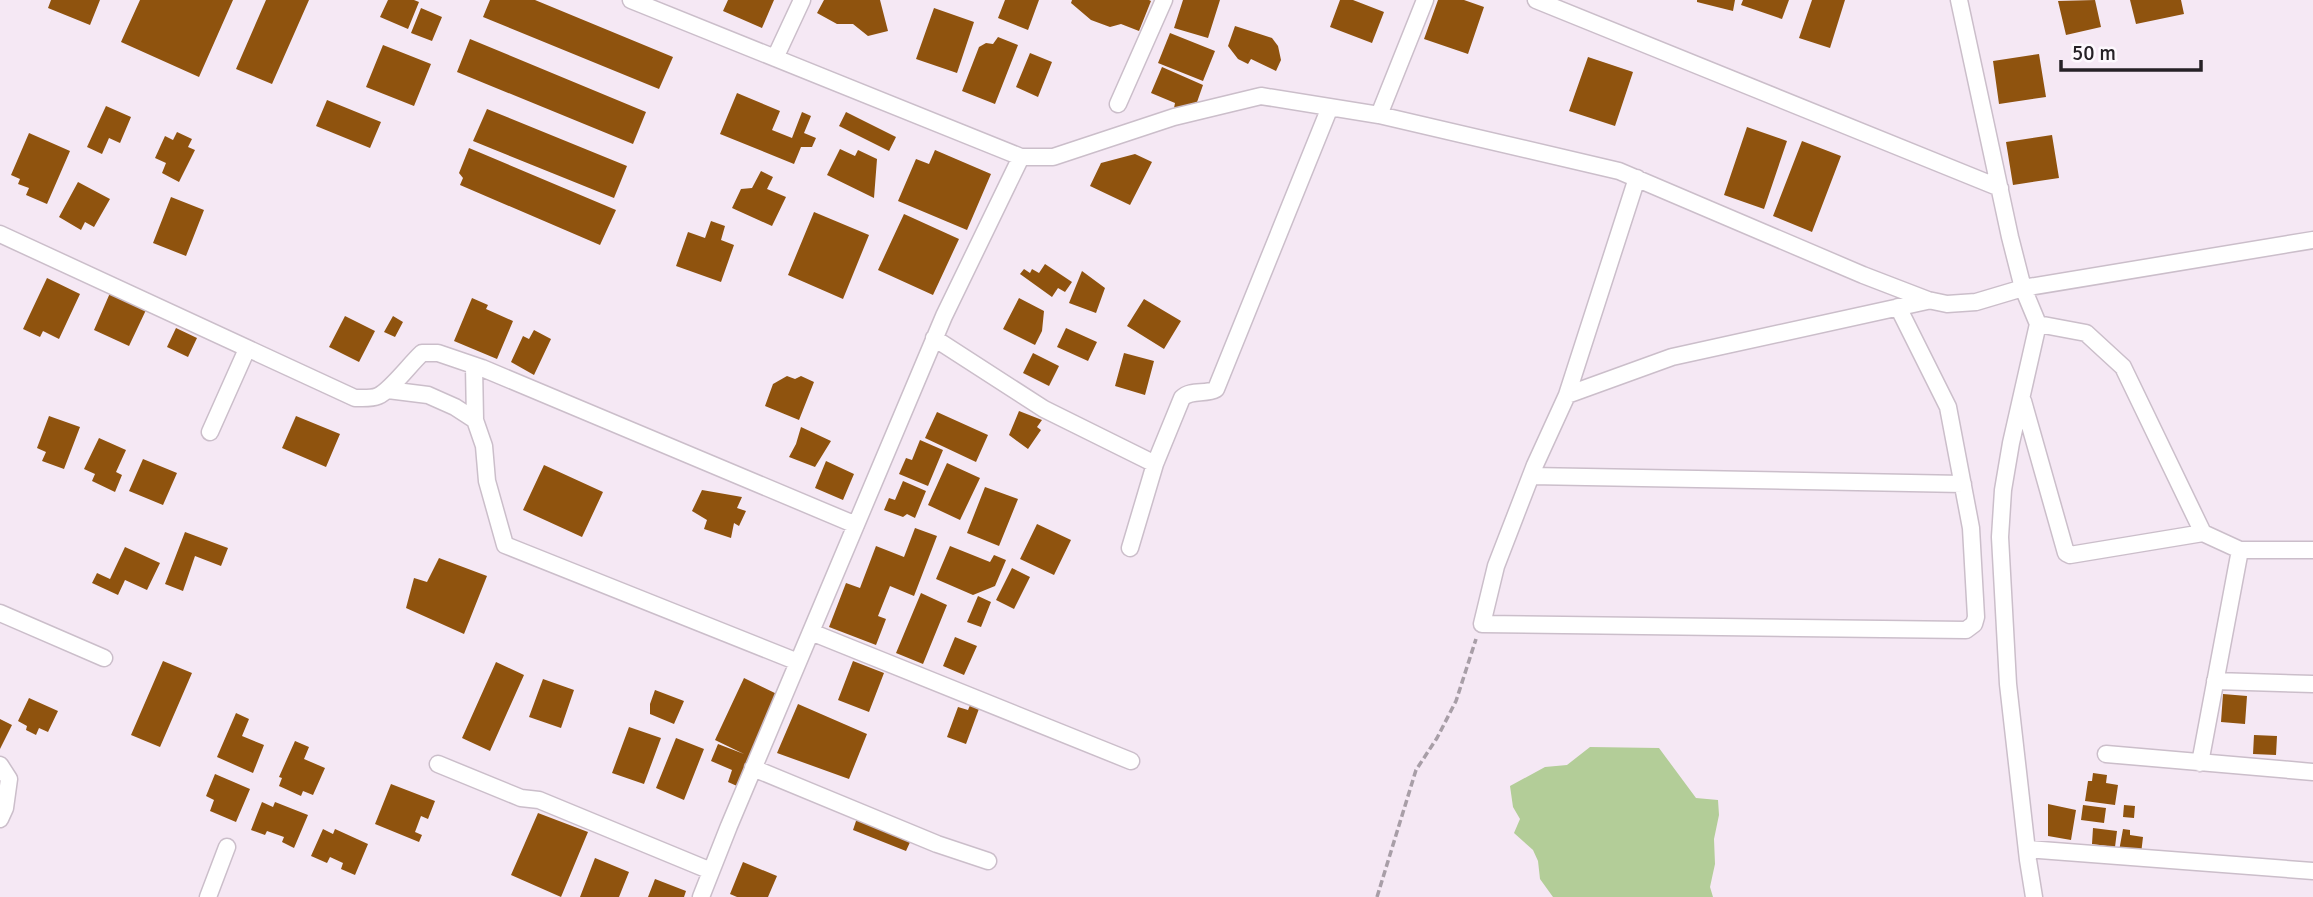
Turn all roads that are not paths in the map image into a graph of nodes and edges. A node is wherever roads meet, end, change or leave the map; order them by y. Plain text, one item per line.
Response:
1 (631, 0) edge
2 (802, 0) edge
3 (1164, 0) edge
4 (1425, 0) edge
5 (1536, 0) edge
6 (1954, 2) edge
7 (775, 58) junction
8 (1118, 104) dead end
9 (1330, 107) junction
10 (1379, 115) junction
11 (1021, 157) junction
12 (1637, 178) junction
13 (2000, 188) junction
14 (0, 234) edge
15 (2313, 240) edge
16 (2023, 288) junction
17 (1928, 300) junction
18 (1898, 307) junction
19 (2038, 324) junction
20 (934, 338) junction
21 (247, 349) junction
22 (474, 366) junction
23 (388, 390) junction
24 (1567, 395) junction
25 (2022, 398) junction
26 (475, 420) junction
27 (211, 432) dead end
28 (1155, 464) junction
29 (1531, 476) junction
30 (1963, 484) junction
31 (856, 525) junction
32 (2203, 533) junction
33 (1130, 548) dead end
34 (2240, 550) junction
35 (2313, 550) edge
36 (0, 613) edge
37 (810, 632) junction
38 (104, 658) dead end
39 (798, 662) junction
40 (2215, 681) junction
41 (2313, 684) edge
42 (2106, 754) dead end
43 (1132, 761) dead end
44 (2200, 763) junction
45 (438, 764) dead end
46 (0, 765) edge
47 (753, 768) junction
48 (2313, 772) edge
49 (0, 819) edge
50 (227, 847) dead end
51 (2027, 849) junction
52 (988, 861) dead end
53 (711, 870) junction
54 (2313, 871) edge
55 (208, 897) edge
56 (701, 897) edge
57 (2034, 897) edge

1 - 7 street
2 - 7 street
3 - 8 street
4 - 10 street
5 - 13 street
6 - 13 street
7 - 11 street
9 - 10 street
9 - 11 street
9 - 28 street
10 - 12 street
11 - 20 street
12 - 17 street
12 - 24 street
13 - 16 street
14 - 21 street
15 - 16 street
16 - 17 street
16 - 19 street
17 - 18 street
18 - 24 street
18 - 30 street
19 - 25 street
19 - 32 street
20 - 28 street
20 - 31 street
21 - 23 street
21 - 27 street
22 - 23 street
22 - 26 street
22 - 31 street
23 - 26 street
24 - 29 street
25 - 32 street
25 - 51 street
26 - 39 street
28 - 33 street
29 - 30 street
29 - 30 street
31 - 37 street
32 - 34 street
34 - 35 street
34 - 40 street
36 - 38 street
37 - 39 street
37 - 43 street
39 - 47 street
40 - 41 street
40 - 44 street
42 - 44 street
44 - 48 street
45 - 53 street
46 - 49 street
47 - 52 street
47 - 53 street
50 - 55 street
51 - 54 street
51 - 57 street
53 - 56 street

